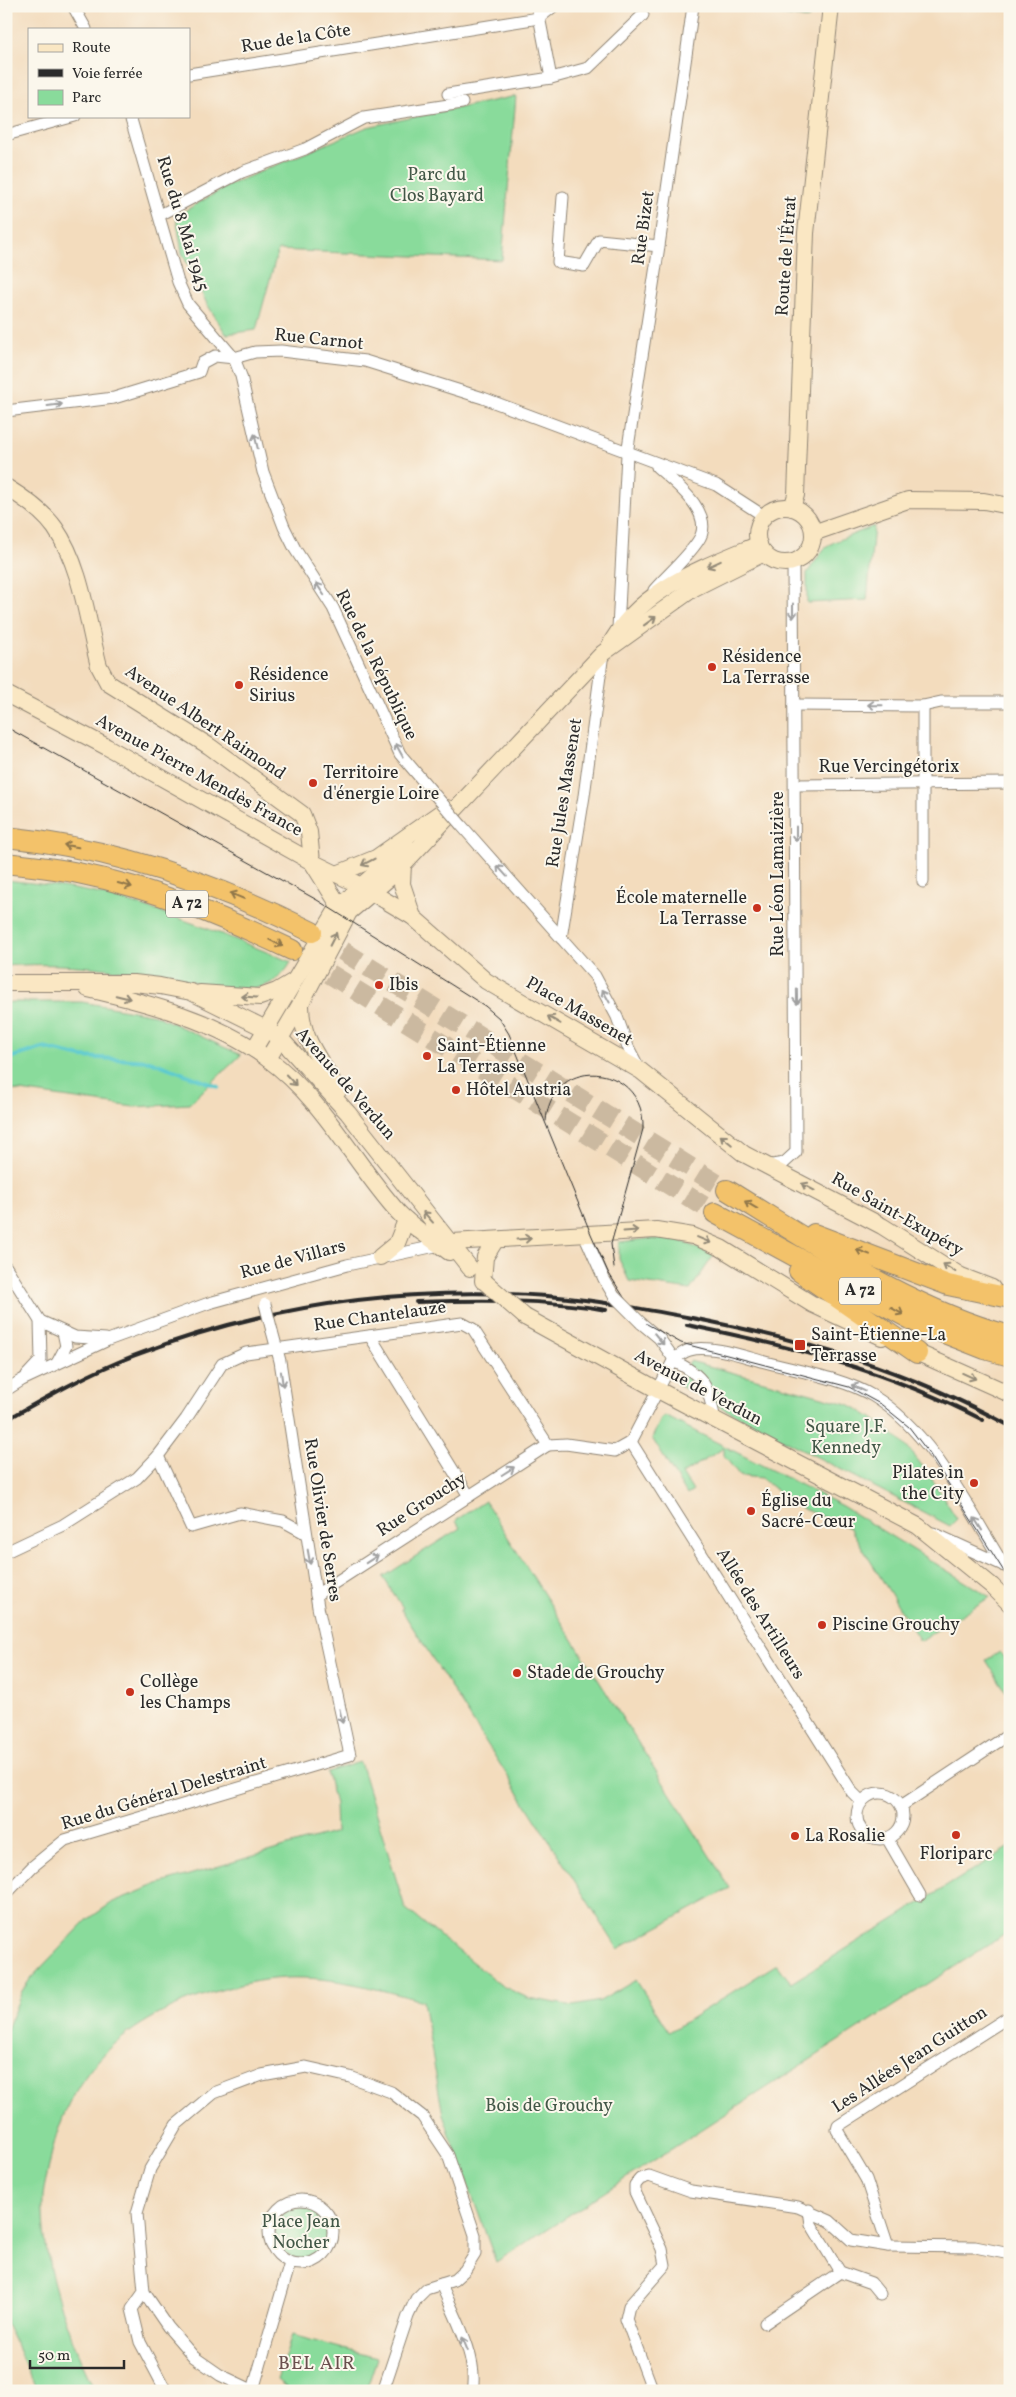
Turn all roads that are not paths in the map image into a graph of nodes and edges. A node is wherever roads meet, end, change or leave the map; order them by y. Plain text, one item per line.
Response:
1 (73, 6) edge
2 (537, 6) edge
3 (554, 6) edge
4 (693, 6) edge
5 (831, 6) edge
6 (643, 15) dead end
7 (539, 18) junction
8 (85, 28) edge
9 (190, 74) edge
10 (552, 78) junction
11 (448, 94) dead end
12 (462, 103) dead end
13 (68, 118) edge
14 (131, 118) edge
15 (6, 135) edge
16 (564, 197) dead end
17 (160, 215) junction
18 (659, 246) junction
19 (234, 358) junction
20 (6, 411) edge
21 (627, 454) junction
22 (652, 462) junction
23 (6, 487) edge
24 (1010, 506) edge
25 (792, 508) junction
26 (764, 516) junction
27 (813, 533) junction
28 (761, 548) junction
29 (793, 562) junction
30 (648, 598) junction
31 (618, 629) junction
32 (606, 650) junction
33 (6, 694) edge
34 (1010, 702) edge
35 (794, 704) junction
36 (924, 706) junction
37 (1010, 783) edge
38 (478, 784) junction
39 (923, 784) junction
40 (796, 785) junction
41 (466, 795) junction
42 (6, 837) edge
43 (312, 862) junction
44 (6, 863) edge
45 (403, 864) junction
46 (338, 874) junction
47 (923, 882) dead end
48 (366, 889) junction
49 (340, 907) junction
50 (414, 918) junction
51 (312, 932) tunnel mouth
52 (561, 938) junction
53 (292, 950) tunnel mouth
54 (294, 981) junction
55 (59, 982) junction
56 (6, 983) edge
57 (191, 992) junction
58 (301, 1003) junction
59 (266, 1029) junction
60 (281, 1039) junction
61 (254, 1050) junction
62 (268, 1059) junction
63 (641, 1071) junction
64 (348, 1113) junction
65 (767, 1166) junction
66 (727, 1190) tunnel mouth
67 (775, 1219) junction
68 (406, 1220) junction
69 (584, 1234) junction
70 (495, 1241) junction
71 (446, 1244) junction
72 (380, 1258) junction
73 (6, 1266) edge
74 (484, 1282) junction
75 (261, 1290) junction
76 (1010, 1296) edge
77 (40, 1321) junction
78 (63, 1332) junction
79 (370, 1336) junction
80 (1010, 1336) edge
81 (108, 1340) junction
82 (277, 1348) junction
83 (917, 1353) junction
84 (1010, 1356) edge
85 (673, 1360) junction
86 (57, 1363) junction
87 (22, 1380) junction
88 (6, 1390) edge
89 (658, 1390) junction
90 (1010, 1394) edge
91 (715, 1420) junction
92 (632, 1442) junction
93 (548, 1445) junction
94 (158, 1456) junction
95 (469, 1496) junction
96 (918, 1526) junction
97 (305, 1533) junction
98 (6, 1552) edge
99 (1007, 1567) edge
100 (316, 1595) junction
101 (1009, 1600) edge
102 (1010, 1734) edge
103 (350, 1755) joint
104 (862, 1802) junction
105 (901, 1806) junction
106 (887, 1838) junction
107 (6, 1894) edge
108 (920, 1894) dead end
109 (1010, 2016) edge
110 (809, 2210) junction
111 (888, 2246) junction
112 (1010, 2254) edge
113 (290, 2262) junction
114 (840, 2272) junction
115 (441, 2284) junction
116 (144, 2292) junction
117 (880, 2294) dead end
118 (765, 2323) dead end
119 (253, 2390) edge
120 (166, 2391) edge
121 (382, 2391) edge
122 (472, 2391) edge
123 (653, 2391) edge

1 - 8 street
2 - 7 street
3 - 7 street, Rue de la Côte
4 - 18 street, Rue Bizet
5 - 25 main road, Route de l'Étrat
6 - 10 street
7 - 9 street, Rue de la Côte
7 - 10 street
10 - 11 street
12 - 17 street
13 - 15 street
14 - 17 street, Rue du 8 Mai 1945
16 - 18 street
17 - 19 street, Rue du 8 Mai 1945
18 - 21 street, Rue Bizet
20 -> 19 street, Rue Carnot
19 - 21 street, Rue Carnot
52 -> 19 street, Rue de la République, bridge
21 - 22 street, Rue Carnot
21 - 31 street
22 - 26 street, Rue Carnot
22 - 30 street
23 - 43 main road, Avenue Albert Raimond
24 - 27 main road
25 - 26 main road
25 - 27 main road
26 - 28 main road
27 - 29 main road
28 - 29 main road
28 -> 30 main road
32 -> 28 main road
29 -> 35 street, Rue Léon Lamaizière
30 - 31 main road
31 - 32 main road
32 - 38 main road
32 - 52 street, Rue Jules Massenet
33 - 43 main road, Avenue Pierre Mendès France
34 - 36 street
36 -> 35 street
35 - 40 street, Rue Léon Lamaizière
36 - 39 street
37 - 39 street, Rue Vercingétorix
38 - 41 main road
38 - 45 main road
39 - 40 street, Rue Vercingétorix
39 - 47 street
40 -> 65 street, Rue Léon Lamaizière
41 -> 46 main road
41 - 48 main road
51 -> 42 highway, A 72
43 - 46 main road, Avenue Pierre Mendès France
43 - 49 main road
44 -> 53 highway, A 72
45 - 48 main road
45 - 50 main road
46 - 48 main road, Avenue Pierre Mendès France
48 - 49 main road
48 - 50 main road, Place Massenet
58 -> 48 main road
49 - 54 main road
63 -> 50 main road, Place Massenet
63 -> 52 street, Rue de la République
54 -> 57 main road
54 - 59 main road
55 - 56 main road, Avenue de Verdun
55 - 57 main road, Avenue de Verdun
55 -> 61 main road, Avenue de Verdun
57 - 59 main road, Avenue de Verdun
58 - 60 main road
58 - 64 main road
59 - 60 main road, Avenue de Verdun
59 - 61 main road
60 - 62 main road
60 - 64 main road, Avenue de Verdun
61 - 62 main road, Avenue de Verdun
62 -> 68 main road, Avenue de Verdun
65 -> 63 main road, Place Massenet
71 -> 64 main road, Avenue de Verdun
76 -> 65 main road, Rue Saint-Exupéry
67 -> 66 highway, A 72
76 -> 67 highway
67 - 80 highway, A 72
68 - 71 main road, Avenue de Verdun
68 - 72 main road
70 -> 69 main road, Rue de Villars
69 -> 83 main road, Rue de Villars
69 -> 85 street, bridge
70 - 71 main road, Rue de Villars
70 - 74 main road
71 - 72 street, Rue de Villars
71 - 74 main road, Avenue de Verdun
72 - 75 street, Rue de Villars
73 - 77 street
74 - 89 main road, Avenue de Verdun, bridge
75 - 81 street, Rue de Villars
75 - 82 street, Rue Olivier de Serres, bridge
77 - 78 street
77 - 87 street
78 - 81 street
78 - 86 street
79 - 82 street, Rue Chantelauze
79 - 93 street, Rue Chantelauze
79 - 95 street
81 - 86 street, Rue de Villars
82 - 94 street, Rue Chantelauze
82 -> 97 street, Rue Olivier de Serres
83 -> 84 highway, A 72
83 -> 90 main road, Rue de Villars
85 - 89 street
85 - 91 street
99 -> 85 street
86 - 87 street, Rue de Villars
87 - 88 street, Rue de Villars
89 - 91 main road, Avenue de Verdun
89 - 92 street
91 - 96 main road, Avenue de Verdun
92 - 93 street
92 - 104 street, Allée des Artilleurs
95 -> 93 street, Rue Grouchy
94 - 97 street
94 - 98 street, Rue Chantelauze
100 -> 95 street, Rue Grouchy
96 - 99 street, Avenue de Verdun
96 - 101 main road, Avenue de Verdun
97 -> 100 street, Rue Olivier de Serres
100 -> 103 street, Rue Olivier de Serres
102 - 105 street
103 - 107 street, Rue du Général Delestraint
104 - 105 street
104 - 106 street
105 - 106 street
106 - 108 street
109 - 111 street, Les Allées Jean Guitton
110 - 111 street
110 - 114 street
110 - 123 street
111 - 112 street
113 - 113 street
113 - 119 street
114 - 117 street
114 - 118 street
115 - 116 street
115 - 121 street
122 -> 115 street
116 - 119 street
116 - 120 street

